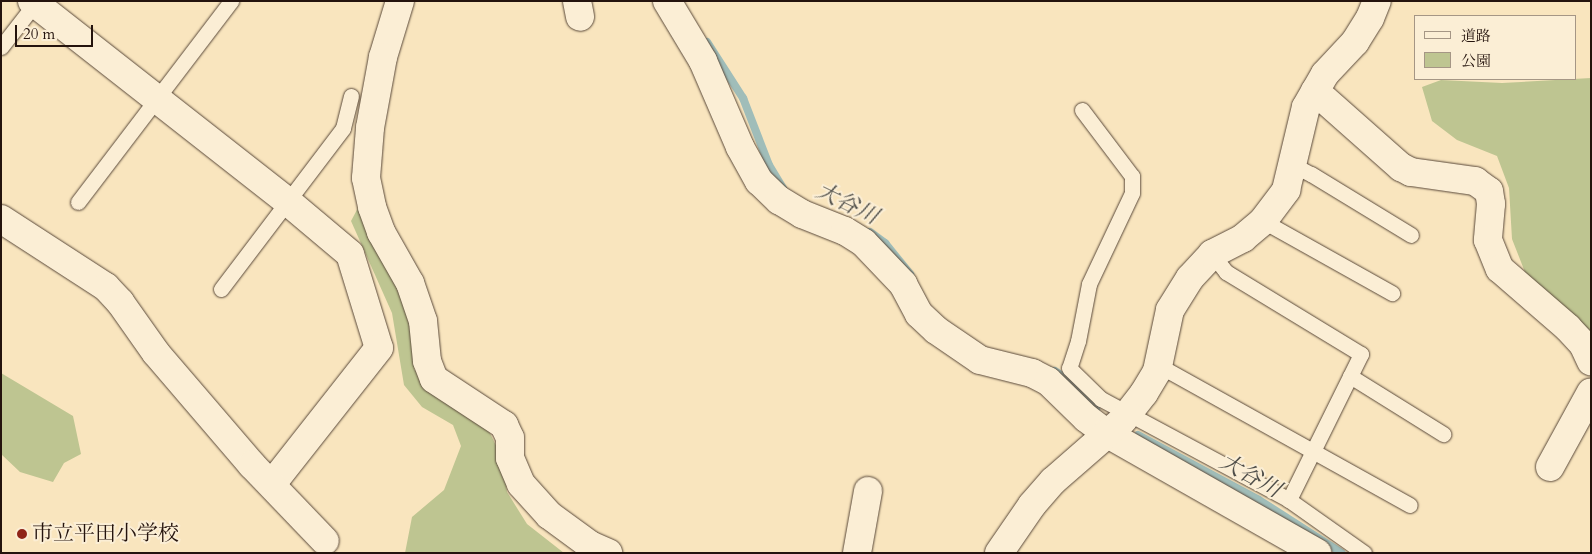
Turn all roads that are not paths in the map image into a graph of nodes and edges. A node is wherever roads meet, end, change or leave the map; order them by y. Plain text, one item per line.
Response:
1 (231, 1) edge
2 (400, 1) edge
3 (668, 1) edge
4 (1377, 1) edge
5 (34, 2) edge
6 (1, 47) edge
7 (1315, 91) junction
8 (351, 96) dead end
9 (156, 98) junction
10 (1082, 110) dead end
11 (1293, 165) junction
12 (287, 201) junction
13 (78, 202) dead end
14 (1, 219) edge
15 (1263, 221) junction
16 (1411, 235) dead end
17 (1212, 254) junction
18 (221, 289) dead end
19 (1392, 293) dead end
20 (1591, 361) edge
21 (1158, 365) junction
22 (1350, 376) junction
23 (1591, 392) edge
24 (1128, 414) junction
25 (1106, 433) junction
26 (1443, 434) dead end
27 (1312, 451) junction
28 (1550, 467) dead end
29 (272, 484) junction
30 (868, 491) dead end
31 (1289, 500) junction
32 (1410, 505) dead end
33 (325, 541) dead end
34 (608, 553) edge
35 (856, 553) edge
36 (999, 553) edge
37 (1317, 553) edge
38 (1364, 553) edge

1 - 9 lane
2 - 34 street
3 - 25 street
4 - 7 street
5 - 6 lane
5 - 9 street
7 - 11 street
7 - 20 street
8 - 12 lane
9 - 12 street
9 - 13 lane
10 - 24 lane
11 - 15 street
11 - 16 lane
12 - 18 lane
12 - 29 street
14 - 29 street
15 - 17 street
15 - 19 lane
17 - 21 street
17 - 22 lane
21 - 24 street
21 - 27 lane
22 - 26 lane
22 - 27 lane
23 - 28 street
24 - 25 street
24 - 31 lane
25 - 36 street
25 - 37 street
27 - 31 lane
27 - 32 lane
29 - 33 street
30 - 35 street
31 - 38 lane

